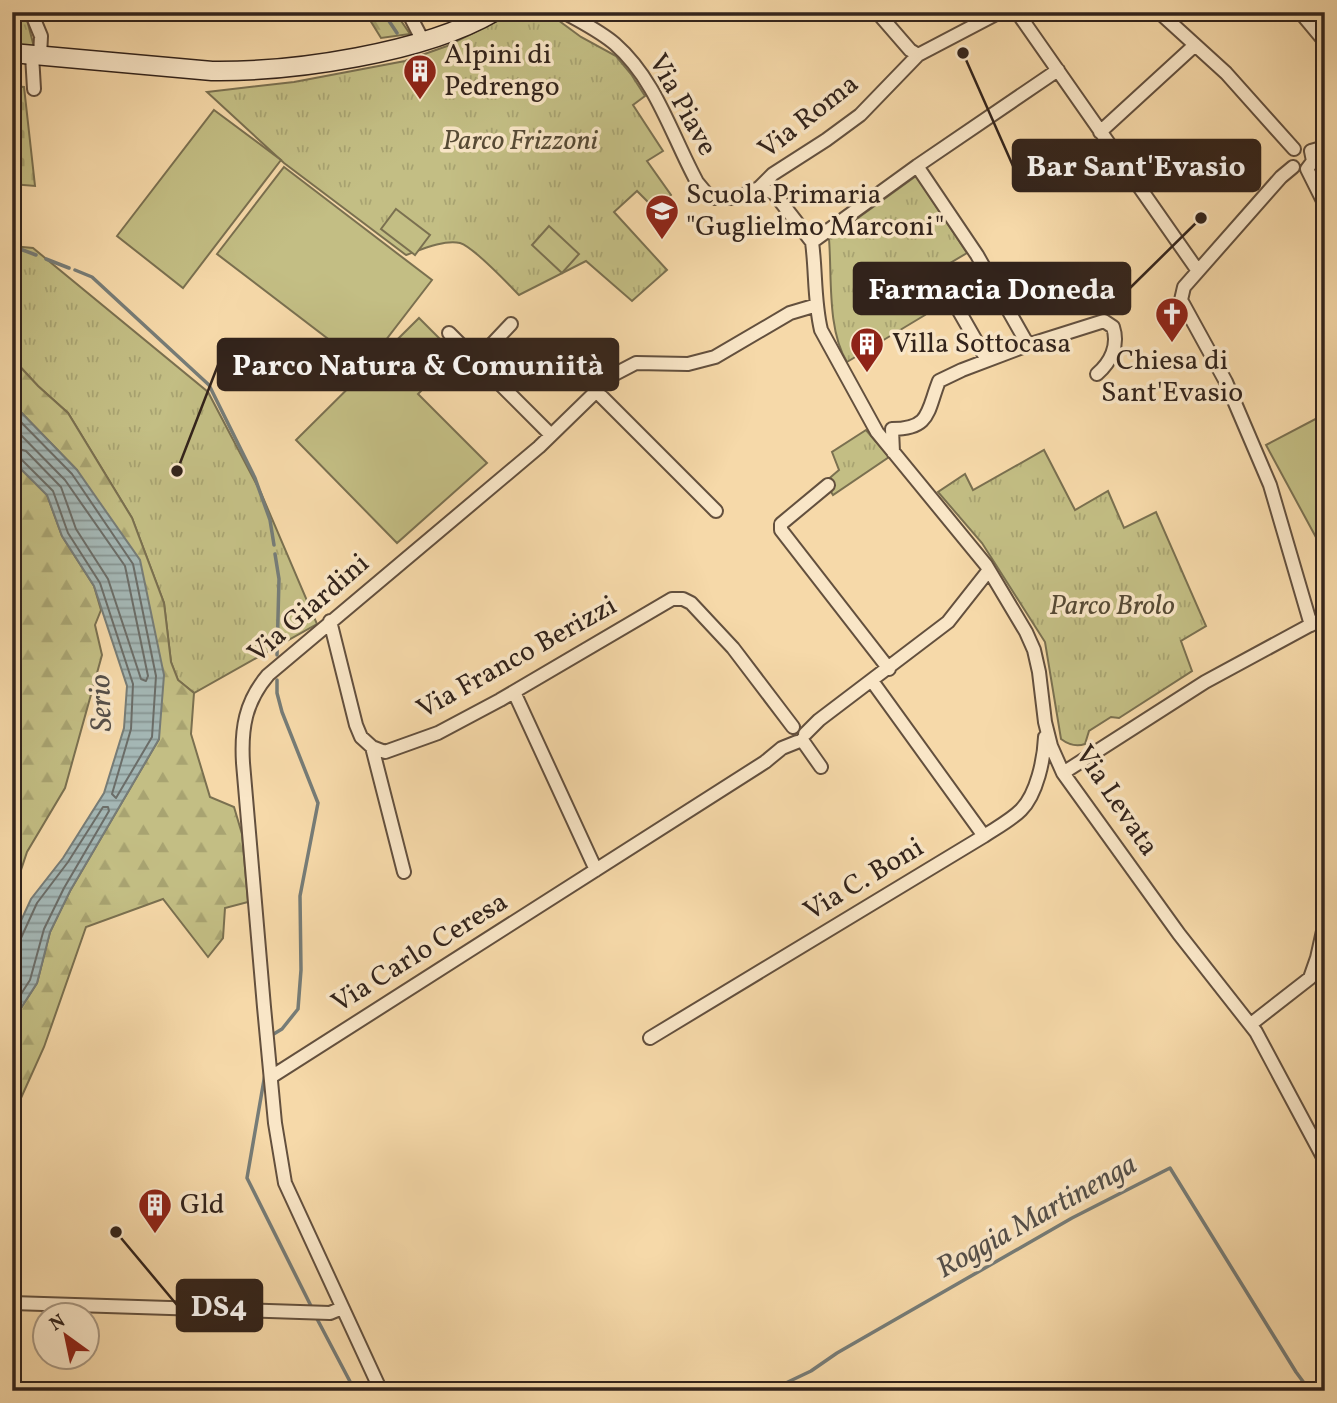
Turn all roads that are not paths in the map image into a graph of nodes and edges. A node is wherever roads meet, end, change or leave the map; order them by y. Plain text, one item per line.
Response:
1 (31, 12) edge
2 (408, 12) edge
3 (494, 12) edge
4 (564, 12) edge
5 (877, 12) edge
6 (1000, 12) edge
7 (1017, 12) edge
8 (1159, 12) edge
9 (1300, 12) edge
10 (423, 41) junction
11 (1325, 42) edge
12 (1195, 45) junction
13 (12, 53) edge
14 (36, 55) junction
15 (918, 55) junction
16 (1058, 70) junction
17 (34, 89) dead end
18 (1100, 132) junction
19 (1325, 147) edge
20 (1294, 149) junction
21 (1311, 151) junction
22 (917, 166) junction
23 (1293, 167) junction
24 (1307, 169) junction
25 (759, 188) junction
26 (1325, 205) edge
27 (812, 242) junction
28 (1198, 271) junction
29 (955, 304) dead end
30 (817, 305) junction
31 (511, 324) dead end
32 (449, 333) dead end
33 (1028, 345) junction
34 (477, 360) junction
35 (987, 360) junction
36 (1097, 374) dead end
37 (596, 391) junction
38 (872, 425) junction
39 (892, 429) junction
40 (551, 435) junction
41 (892, 452) junction
42 (828, 485) dead end
43 (716, 511) dead end
44 (989, 570) junction
45 (1325, 617) edge
46 (330, 621) junction
47 (1311, 625) junction
48 (889, 669) junction
49 (872, 681) junction
50 (514, 692) junction
51 (1045, 722) junction
52 (796, 734) junction
53 (372, 747) junction
54 (821, 767) dead end
55 (1063, 773) junction
56 (984, 836) junction
57 (596, 870) junction
58 (404, 872) dead end
59 (1325, 922) edge
60 (1251, 1024) junction
61 (650, 1038) dead end
62 (271, 1077) junction
63 (1325, 1161) edge
64 (12, 1303) edge
65 (336, 1311) junction
66 (380, 1391) edge

1 - 14 street
2 - 10 street
3 - 10 street
4 - 25 street, Via Piave
5 - 15 street
6 - 15 street, Via Roma
7 - 16 street
8 - 12 street
9 - 11 street
10 - 14 street
12 - 18 street
12 - 20 street
13 - 14 street
14 - 17 street
15 - 25 street, Via Roma
16 - 18 street
16 - 22 street
18 - 28 street
19 - 21 street
20 - 21 street
20 - 23 street
21 - 24 street
22 - 27 street
22 - 33 street
23 - 24 street
23 - 28 street
24 - 26 street
25 - 27 street
27 - 30 street, Via Levata
28 - 47 street
29 - 35 street
30 - 37 street, Via Giardini
30 - 38 street, Via Levata
31 - 34 street
32 - 34 street
33 - 35 street
33 - 36 street
34 - 40 street
35 - 39 street
37 - 40 street, Via Giardini
37 - 43 street
38 - 39 street
38 - 41 street, Via Levata
39 - 41 street
40 - 46 street, Via Giardini
41 - 44 street, Via Levata
42 - 48 street
44 - 48 street, Via Carlo Ceresa
44 - 51 street, Via Levata
45 - 47 street
46 - 53 street
46 - 62 street, Via Giardini
47 - 55 street
48 - 49 street, Via Carlo Ceresa
49 - 52 street, Via Carlo Ceresa
49 - 56 street
50 - 52 street, Via Franco Berizzi
50 - 53 street, Via Franco Berizzi
50 - 57 street
51 - 55 street, Via Levata
51 - 56 street, Via C. Boni
52 - 54 street
52 - 57 street, Via Carlo Ceresa
53 - 58 street
55 - 60 street, Via Levata
56 - 61 street, Via C. Boni
57 - 62 street, Via Carlo Ceresa
59 - 60 street
60 - 63 street, Via Levata
62 - 65 street, Via Giardini
64 - 65 street
65 - 66 street, Via Giardini

